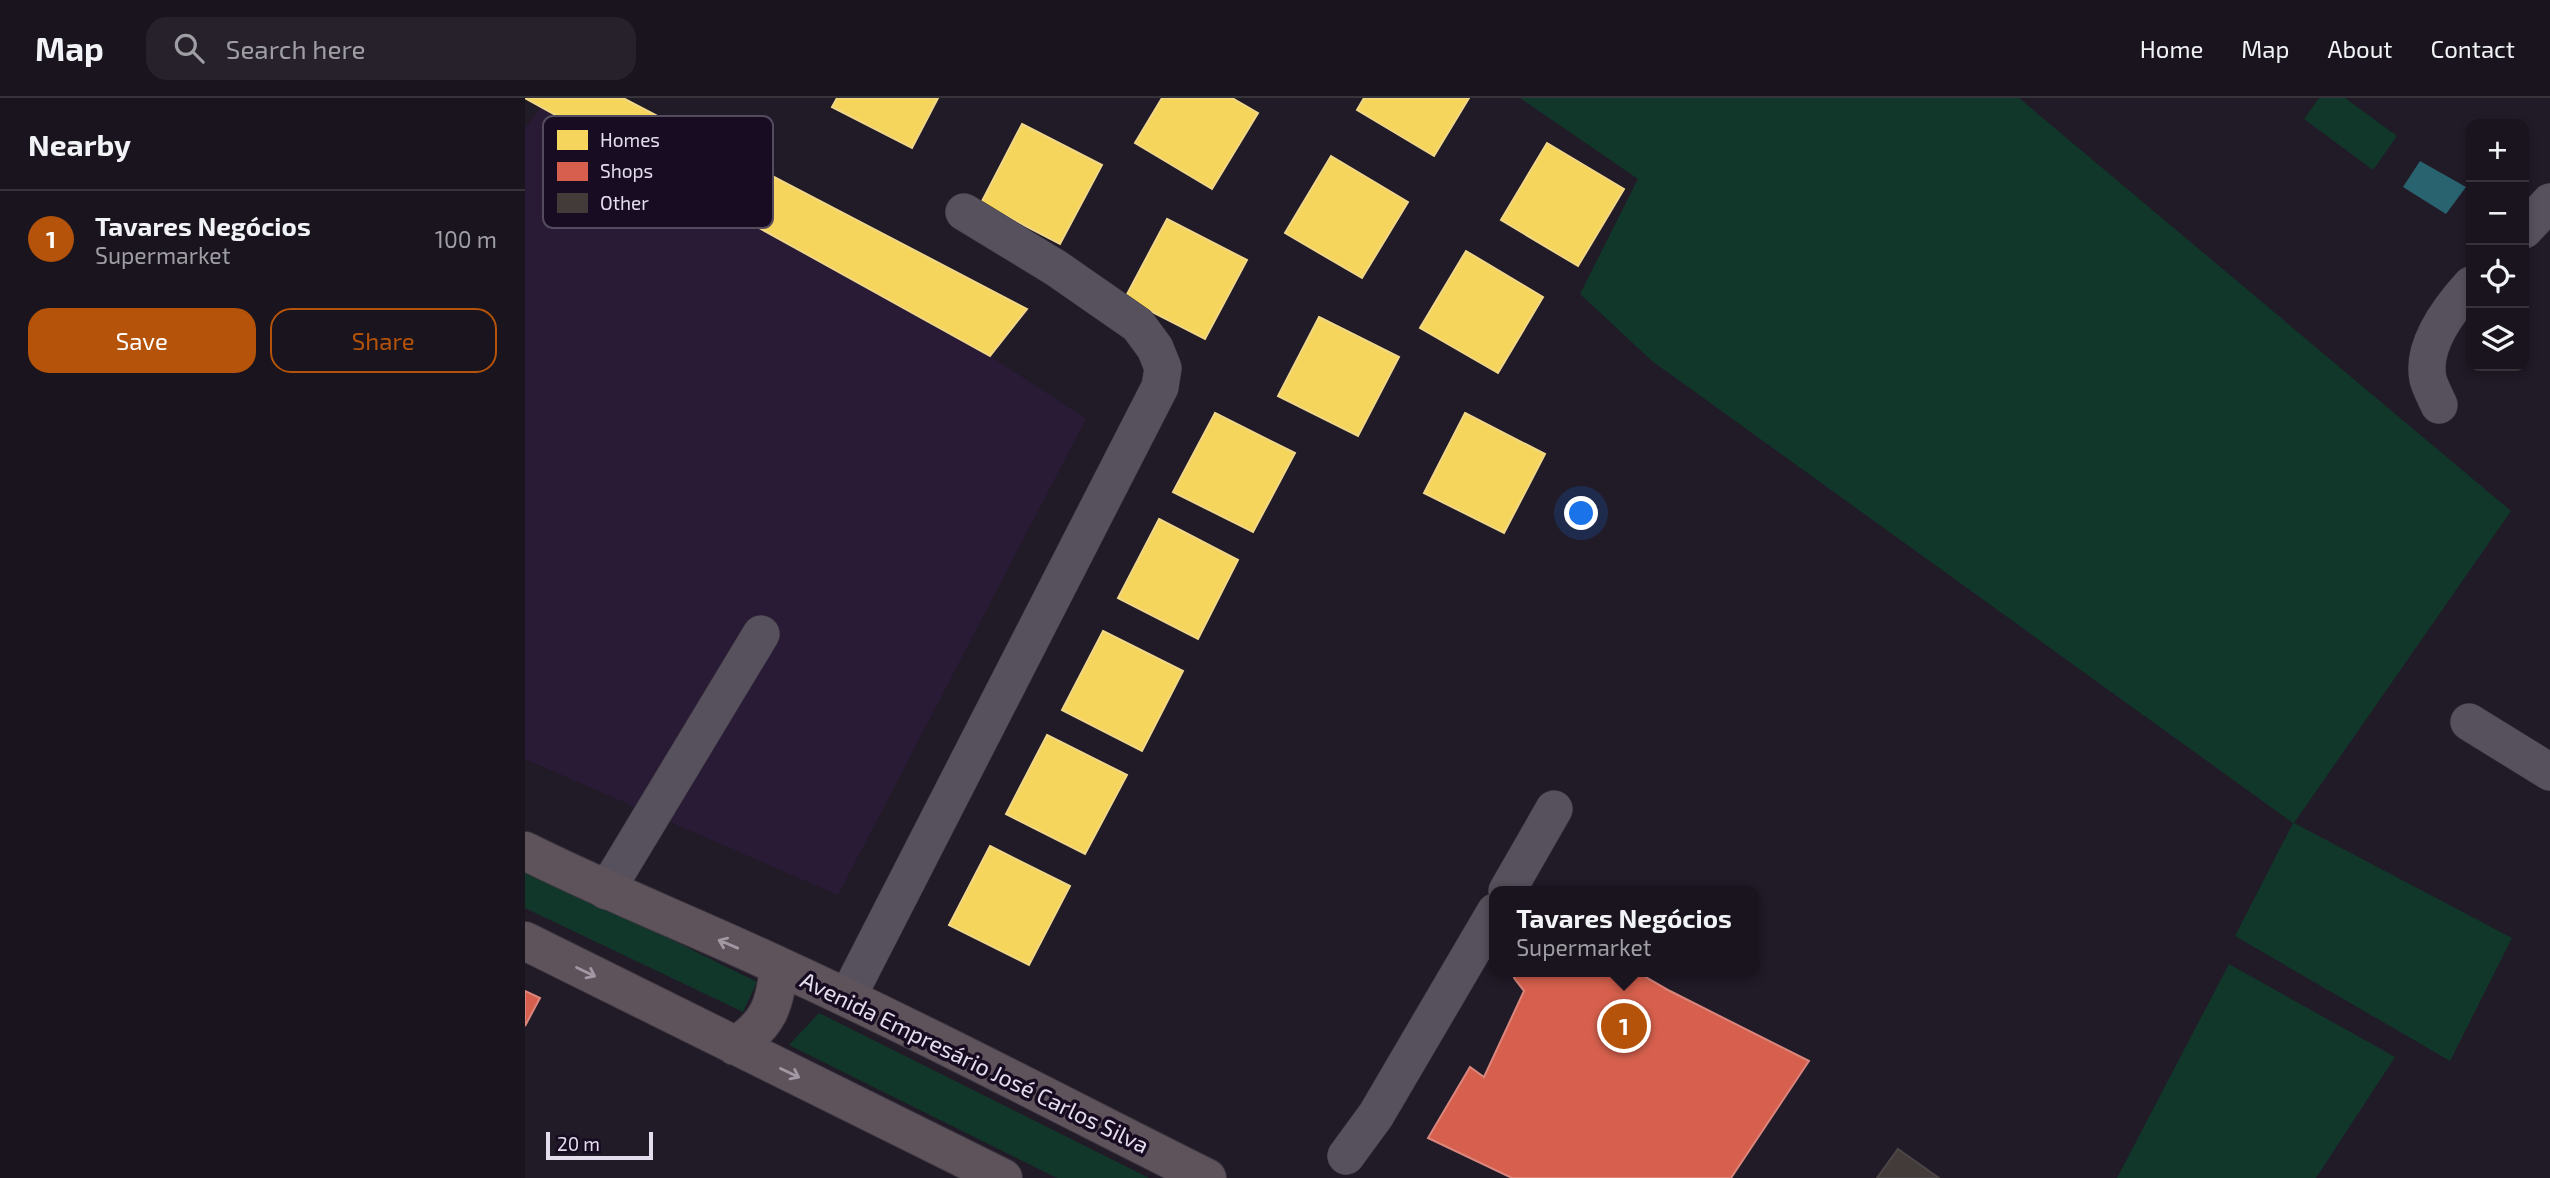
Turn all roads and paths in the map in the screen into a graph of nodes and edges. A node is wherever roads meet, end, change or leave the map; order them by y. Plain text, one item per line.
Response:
1 (2550, 202) edge
2 (964, 212) dead end
3 (2529, 225) edge
4 (2466, 292) edge
5 (2439, 405) dead end
6 (761, 634) dead end
7 (2469, 722) dead end
8 (2550, 772) edge
9 (1554, 809) dead end
10 (525, 828) edge
11 (525, 851) edge
12 (594, 886) junction
13 (1510, 886) edge
14 (1489, 922) edge
15 (525, 942) edge
16 (779, 966) junction
17 (847, 998) junction
18 (735, 1046) junction
19 (1346, 1156) dead end
20 (1003, 1178) edge
21 (1207, 1178) edge

1 - 3 street
2 - 17 street
4 - 5 street
6 - 12 street
7 - 8 street
9 - 13 street
10 - 12 main road, Avenida Empresário José Carlos Silva
11 - 12 main road, Avenida Empresário José Carlos Silva
16 -> 12 main road, Avenida Empresário José Carlos Silva
14 - 19 street
15 -> 18 main road
16 - 17 main road, Avenida Empresário José Carlos Silva
16 - 18 main road, Avenida Empresário José Carlos Silva
17 - 21 main road, Avenida Empresário José Carlos Silva
18 -> 20 main road

